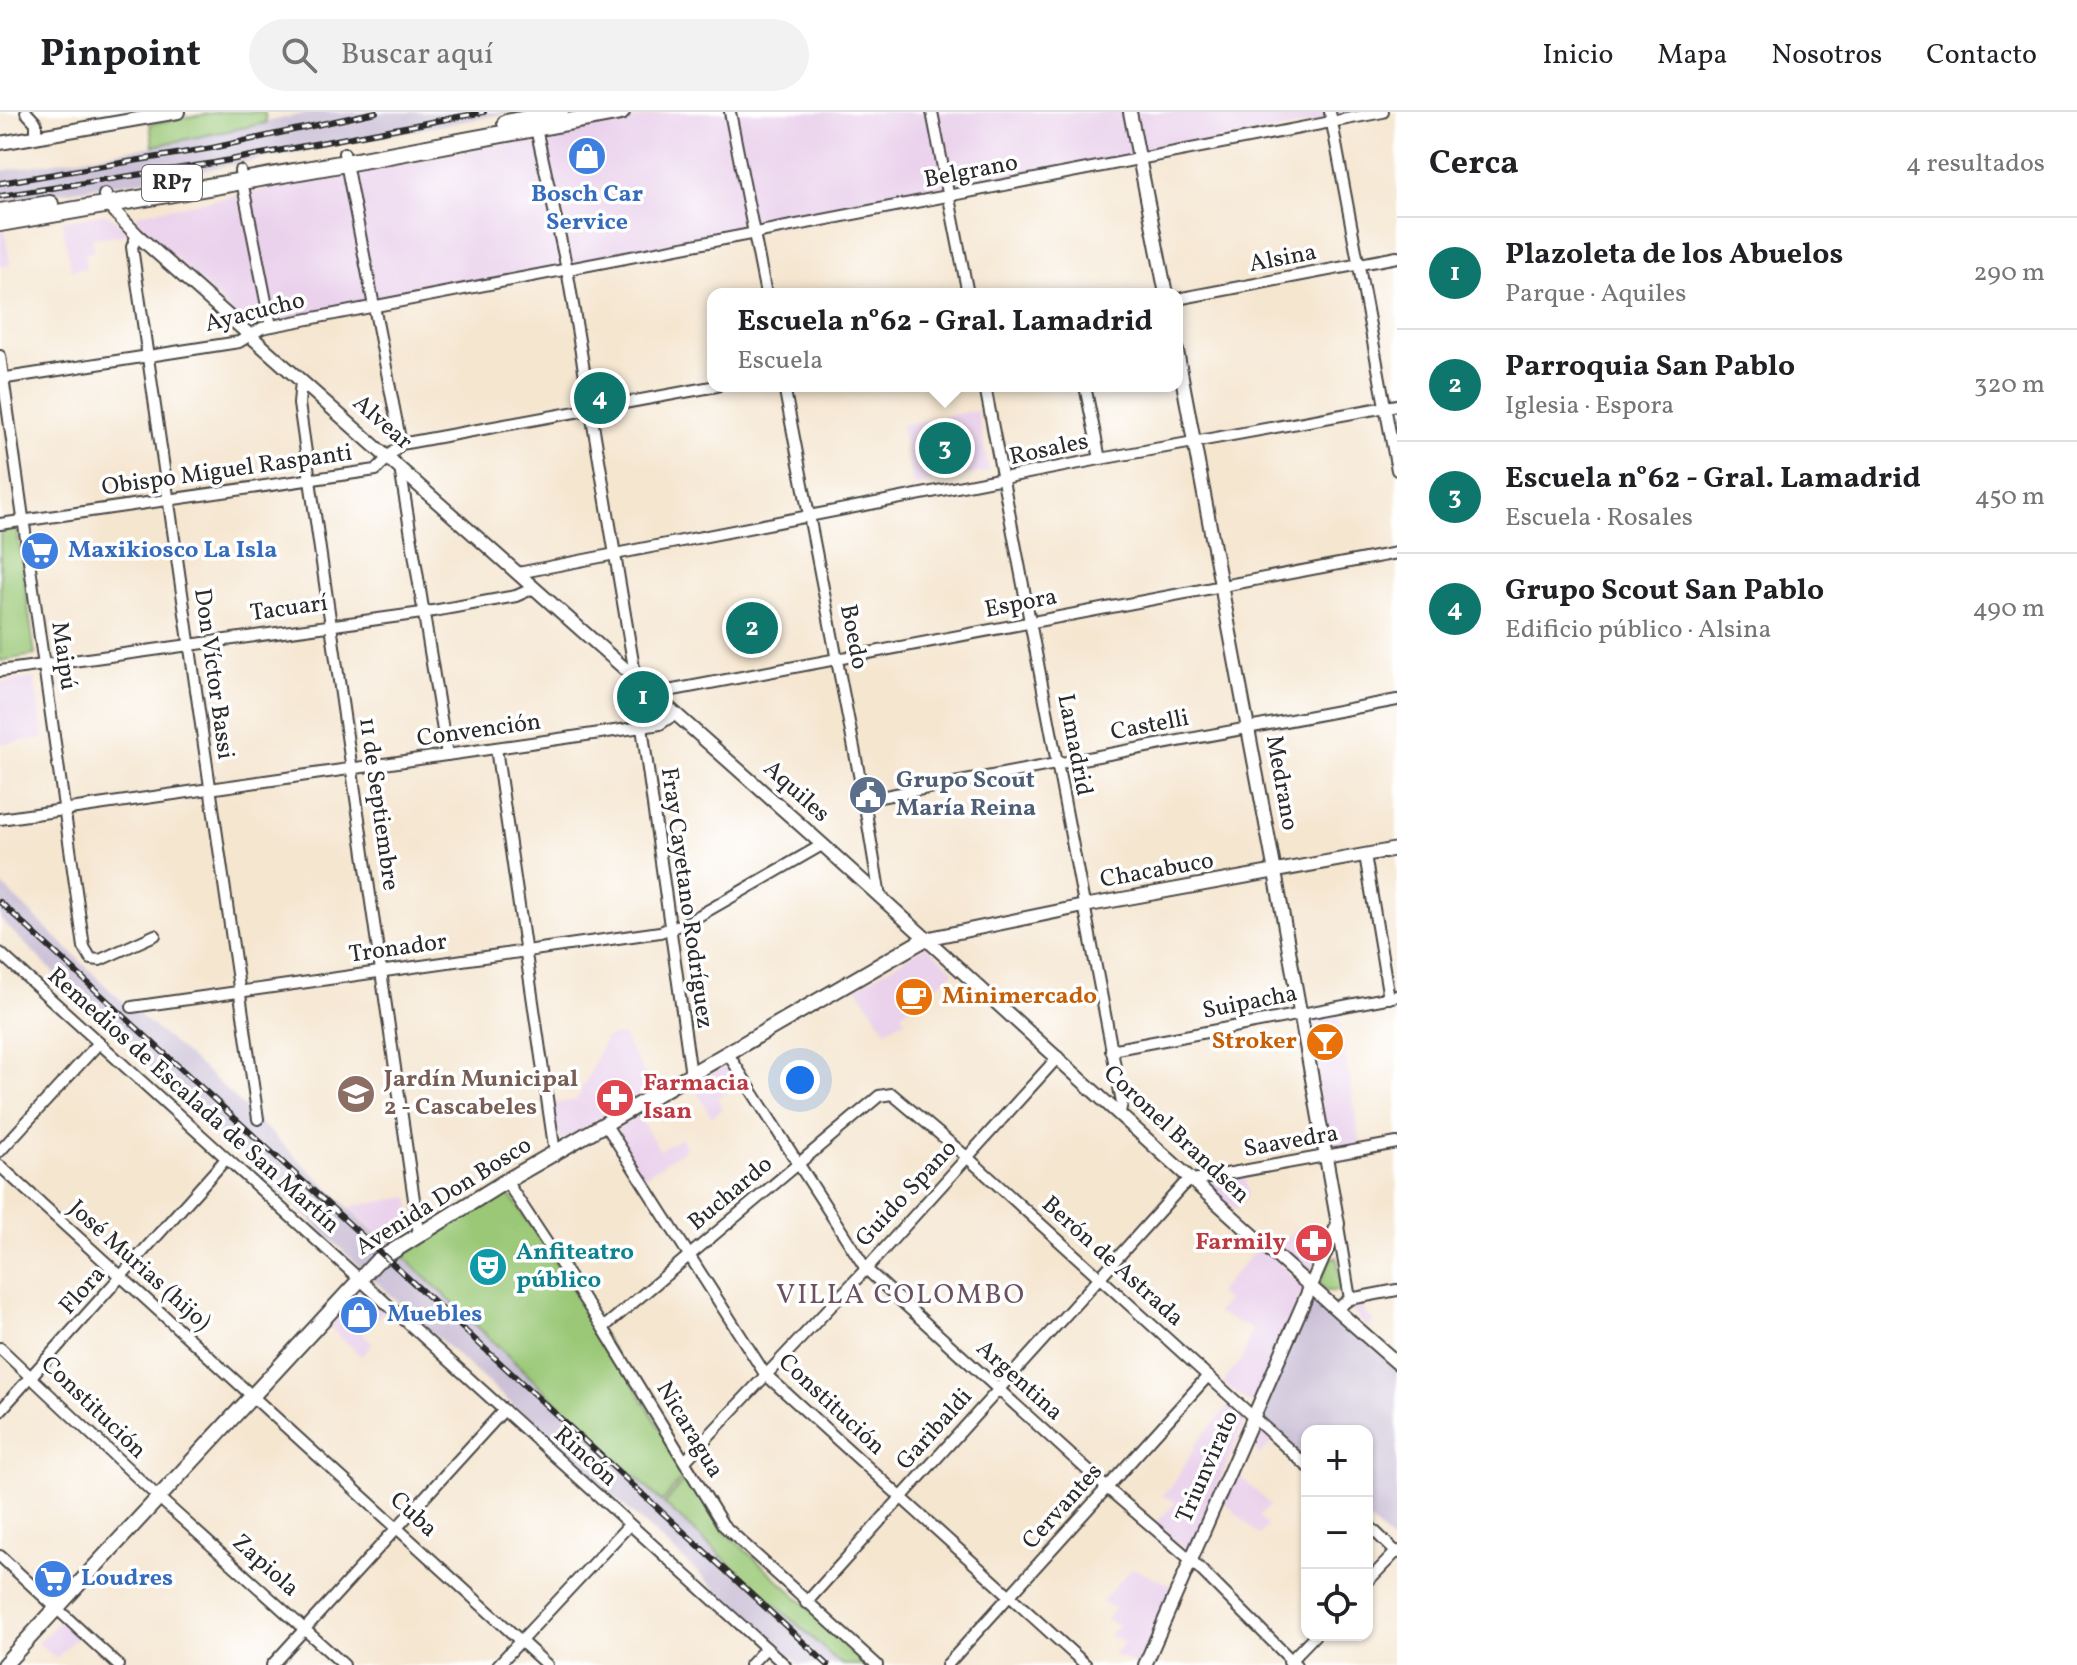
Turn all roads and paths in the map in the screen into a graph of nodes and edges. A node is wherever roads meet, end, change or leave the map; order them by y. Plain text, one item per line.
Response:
1 (26, 112) edge
2 (99, 112) edge
3 (178, 112) edge
4 (560, 112) edge
5 (621, 112) edge
6 (730, 112) edge
7 (932, 112) edge
8 (1130, 112) edge
9 (1383, 112) edge
10 (1331, 117) edge
11 (535, 123) junction
12 (102, 127) junction
13 (36, 137) junction
14 (0, 143) edge
15 (345, 158) junction
16 (1139, 160) junction
17 (240, 177) junction
18 (948, 197) junction
19 (106, 200) junction
20 (0, 212) edge
21 (0, 223) edge
22 (754, 233) junction
23 (137, 235) junction
24 (1397, 257) edge
25 (1359, 264) junction
26 (567, 269) junction
27 (765, 288) edge
28 (967, 288) edge
29 (1165, 288) edge
30 (1183, 298) edge
31 (375, 306) junction
32 (271, 326) junction
33 (250, 336) junction
34 (0, 356) edge
35 (149, 356) junction
36 (2, 378) edge
37 (301, 380) junction
38 (1183, 383) edge
39 (707, 388) edge
40 (785, 392) edge
41 (986, 392) edge
42 (1086, 392) edge
43 (1391, 406) edge
44 (591, 409) junction
45 (1194, 443) junction
46 (401, 444) junction
47 (388, 457) junction
48 (1100, 459) junction
49 (400, 468) junction
50 (1397, 470) edge
51 (311, 479) junction
52 (1003, 480) junction
53 (169, 500) junction
54 (809, 517) junction
55 (24, 520) junction
56 (0, 524) edge
57 (1397, 553) edge
58 (615, 554) junction
59 (518, 573) junction
60 (1222, 587) junction
61 (534, 588) junction
62 (422, 613) junction
63 (1031, 622) junction
64 (331, 624) junction
65 (189, 643) junction
66 (837, 660) junction
67 (44, 664) junction
68 (0, 671) edge
69 (636, 680) junction
70 (652, 694) junction
71 (1397, 700) edge
72 (675, 714) junction
73 (642, 727) junction
74 (1248, 728) junction
75 (496, 748) junction
76 (447, 755) junction
77 (1058, 764) junction
78 (352, 769) junction
79 (209, 789) junction
80 (864, 800) junction
81 (65, 809) junction
82 (0, 819) edge
83 (822, 845) junction
84 (1397, 849) edge
85 (1365, 855) junction
86 (1275, 872) junction
87 (880, 897) junction
88 (1084, 906) junction
89 (670, 929) junction
90 (155, 935) dead end
91 (925, 939) junction
92 (525, 951) junction
93 (0, 953) edge
94 (383, 972) junction
95 (239, 991) junction
96 (1393, 997) edge
97 (132, 1007) dead end
98 (1301, 1013) junction
99 (98, 1044) junction
100 (1111, 1050) junction
101 (728, 1054) junction
102 (1058, 1057) junction
103 (691, 1075) junction
104 (886, 1094) joint
105 (1120, 1112) junction
106 (258, 1119) dead end
107 (606, 1125) junction
108 (1397, 1143) edge
109 (0, 1151) edge
110 (555, 1153) junction
111 (1326, 1156) junction
112 (968, 1158) junction
113 (225, 1160) junction
114 (798, 1163) junction
115 (0, 1166) edge
116 (1193, 1180) junction
117 (506, 1181) junction
118 (1338, 1224) junction
119 (419, 1234) junction
120 (688, 1255) junction
121 (866, 1269) junction
122 (122, 1277) junction
123 (360, 1277) junction
124 (1100, 1277) junction
125 (1311, 1286) junction
126 (1397, 1290) edge
127 (1350, 1299) junction
128 (1336, 1309) junction
129 (603, 1328) junction
130 (0, 1348) edge
131 (1397, 1363) edge
132 (765, 1374) junction
133 (32, 1377) junction
134 (1207, 1377) junction
135 (998, 1389) junction
136 (252, 1394) junction
137 (504, 1410) junction
138 (0, 1411) edge
139 (1255, 1416) junction
140 (1301, 1460) edge
141 (685, 1461) junction
142 (1107, 1488) junction
143 (158, 1497) junction
144 (902, 1498) junction
145 (629, 1525) junction
146 (397, 1527) junction
147 (1373, 1530) edge
148 (1397, 1552) edge
149 (0, 1556) edge
150 (1191, 1560) junction
151 (1373, 1576) edge
152 (1010, 1596) junction
153 (806, 1603) junction
154 (56, 1607) junction
155 (305, 1628) junction
156 (521, 1641) junction
157 (1310, 1641) edge
158 (766, 1648) junction
159 (1291, 1663) edge
160 (4, 1665) edge
161 (118, 1665) edge
162 (272, 1665) edge
163 (344, 1665) edge
164 (498, 1665) edge
165 (547, 1665) edge
166 (750, 1665) edge
167 (785, 1665) edge
168 (877, 1665) edge
169 (947, 1665) edge
170 (1086, 1665) edge
171 (1145, 1665) edge

1 - 13 street
2 - 12 street
3 - 12 street
4 - 11 main road, RP7
5 - 11 main road, RP7
6 - 22 street
7 - 18 street
8 - 16 street
9 - 10 street, Belgrano
10 - 16 street, Belgrano
10 - 25 street
11 - 15 main road, RP7
11 - 26 street
12 - 13 street
13 - 14 street
15 - 17 main road, RP7
15 - 31 street
16 - 18 street, Belgrano
16 - 29 street
17 - 19 main road, RP7
17 - 32 street
18 - 22 street, Belgrano
18 - 28 street
19 - 20 main road, RP7
19 - 21 main road, RP7
19 - 23 street, Alvear
22 - 26 street, Belgrano
22 - 27 street
23 - 33 street, Alvear
23 - 35 street, Don Víctor Bassi
24 - 25 street, Alsina
25 - 30 street, Alsina
25 - 43 street
26 - 31 street, Ayacucho
26 - 44 street
31 - 32 street, Ayacucho
31 - 46 street
32 - 33 street, Ayacucho
33 - 35 street, Ayacucho
33 - 37 street, Alvear
34 - 36 street, Maipú
35 - 36 street, Ayacucho
35 - 53 street, Don Víctor Bassi
36 - 55 street, Maipú
37 - 47 street, Alvear
37 - 51 street, 11 de Septiembre
38 - 45 street, Medrano
39 - 44 street
40 - 54 street, Boedo
41 - 52 street, Lamadrid
42 - 48 street
43 - 45 street, Rosales
43 - 50 street
44 - 46 street
44 - 58 street
45 - 48 street, Rosales
45 - 60 street, Medrano
46 - 47 street, Obispo Miguel Raspanti
47 - 49 street, Alvear
47 - 51 street, Obispo Miguel Raspanti
48 - 52 street, Rosales
49 - 59 street, Alvear
49 - 62 street
51 - 53 street, Obispo Miguel Raspanti
51 - 64 street, 11 de Septiembre
52 - 54 street, Rosales
52 - 63 street, Lamadrid
53 - 55 street, Obispo Miguel Raspanti
53 - 65 street, Don Víctor Bassi
54 - 58 street, Rosales
54 - 66 street, Boedo
55 - 56 street, Obispo Miguel Raspanti
55 - 67 street, Maipú
57 - 60 street, Espora
58 - 59 street
58 - 69 street
59 - 61 street, Alvear
60 - 63 street, Espora
60 - 74 street, Medrano
61 - 62 street, Tacuarí
61 - 69 street, Alvear
62 - 64 street, Tacuarí
62 - 76 street
63 - 66 street, Espora
63 - 77 street, Lamadrid
64 - 65 street, Tacuarí
64 - 78 street, 11 de Septiembre
65 - 67 street, Tacuarí
65 - 79 street, Don Víctor Bassi
66 - 70 street, Espora
66 - 80 street, Boedo
67 - 68 street, Tacuarí
67 - 81 street, Maipú
69 - 70 street, Aquiles
70 - 72 street, Aquiles
71 - 74 street, Castelli
72 - 73 street, Convención
72 - 83 street, Aquiles
73 - 75 street, Convención
73 - 89 street, Fray Cayetano Rodríguez
74 - 77 street, Castelli
74 - 86 street, Medrano
75 - 76 street, Convención
75 - 92 street
76 - 78 street, Convención
77 - 80 street, Castelli
77 - 88 street, Lamadrid
78 - 79 street, Convención
78 - 94 street, 11 de Septiembre
79 - 81 street, Convención
79 - 95 street, Don Víctor Bassi
80 - 87 street, Boedo
81 - 82 street, Convención
81 - 90 street, Maipú
83 - 87 street, Aquiles
83 - 89 street
84 - 85 street, Chacabuco
85 - 86 street, Chacabuco
85 - 96 street
86 - 88 street, Chacabuco
86 - 98 street, Medrano
87 - 91 street, Aquiles
88 - 91 street, Chacabuco
88 - 100 street, Lamadrid
89 - 92 street, Tronador
89 - 103 street, Fray Cayetano Rodríguez
91 - 101 main road, Avenida Don Bosco
91 - 102 street, Coronel Brandsen
92 - 94 street, Tronador
92 - 110 street
93 - 99 street, Remedios de Escalada de San Martín
94 - 95 street, Tronador
94 - 119 street, 11 de Septiembre
95 - 97 street, Tronador
95 - 106 street, Don Víctor Bassi
96 - 98 street, Suipacha
98 - 100 street, Suipacha
98 - 111 street, Medrano
99 - 109 street
99 - 113 street, Remedios de Escalada de San Martín
100 - 105 street, Lamadrid
101 - 103 main road, Avenida Don Bosco
101 - 114 street, Argentina
102 - 105 street, Coronel Brandsen
102 - 112 street, Guido Spano
103 - 107 main road, Avenida Don Bosco
104 - 112 street, Berón de Astrada
104 - 114 street, Buchardo
105 - 116 street, Coronel Brandsen
107 - 110 main road, Avenida Don Bosco
107 - 120 street, Constitución
108 - 111 street, Saavedra
110 - 117 main road, Avenida Don Bosco
111 - 116 street, Saavedra
111 - 118 street, Medrano
112 - 121 street, Guido Spano
112 - 124 street, Berón de Astrada
113 - 122 street, Flora
113 - 123 street, Remedios de Escalada de San Martín
114 - 120 street, Buchardo
114 - 121 street, Argentina
115 - 122 street, José Murias (hijo)
116 - 124 street, Garibaldi
116 - 125 street, Coronel Brandsen
117 - 119 main road, Avenida Don Bosco
117 - 129 street, Nicaragua
118 - 125 street
118 - 127 street, Medrano
119 - 123 main road, Avenida Don Bosco
120 - 129 street, Buchardo
120 - 132 street, Constitución
121 - 132 street, Guido Spano
121 - 135 street, Argentina
122 - 133 street, Flora
122 - 136 street, José Murias (hijo)
123 - 136 main road, Avenida Don Bosco
123 - 137 street, Rincón
124 - 134 street, Berón de Astrada
124 - 135 street, Garibaldi
125 - 128 street, Coronel Brandsen
125 - 139 street, Triunvirato
126 - 127 street
127 - 128 street
128 - 131 street, Coronel Brandsen
129 - 141 street, Nicaragua
130 - 133 street, Constitución
132 - 141 street, Guido Spano
132 - 144 street, Constitución
133 - 138 street, Flora
133 - 143 street, Constitución
134 - 139 street, Berón de Astrada
134 - 142 street, Cervantes
135 - 142 street, Argentina
135 - 144 street, Garibaldi
136 - 143 main road, Avenida Don Bosco
136 - 146 street, Cuba
137 - 145 street, Rincón
137 - 146 street
139 - 140 street, Berón de Astrada
139 - 150 street, Triunvirato
141 - 153 street, Nicaragua
142 - 150 street, Argentina
142 - 152 street, Cervantes
143 - 154 main road, Avenida Don Bosco
143 - 155 street, Zapiola
144 - 152 street, Constitución
144 - 153 street, Garibaldi
145 - 156 street
145 - 158 street, Rincón
146 - 155 street
146 - 156 street, Cuba
147 - 148 street
148 - 151 street
149 - 154 street
150 - 159 street, Argentina
150 - 171 street, Triunvirato
152 - 169 street, Cervantes
152 - 170 street, Constitución
153 - 168 street, Nicaragua
154 - 160 main road, Avenida Don Bosco
154 - 161 street
155 - 162 street
155 - 163 street, Zapiola
156 - 164 street
156 - 165 street, Cuba
157 - 159 street
158 - 166 street
158 - 167 street, Rincón

